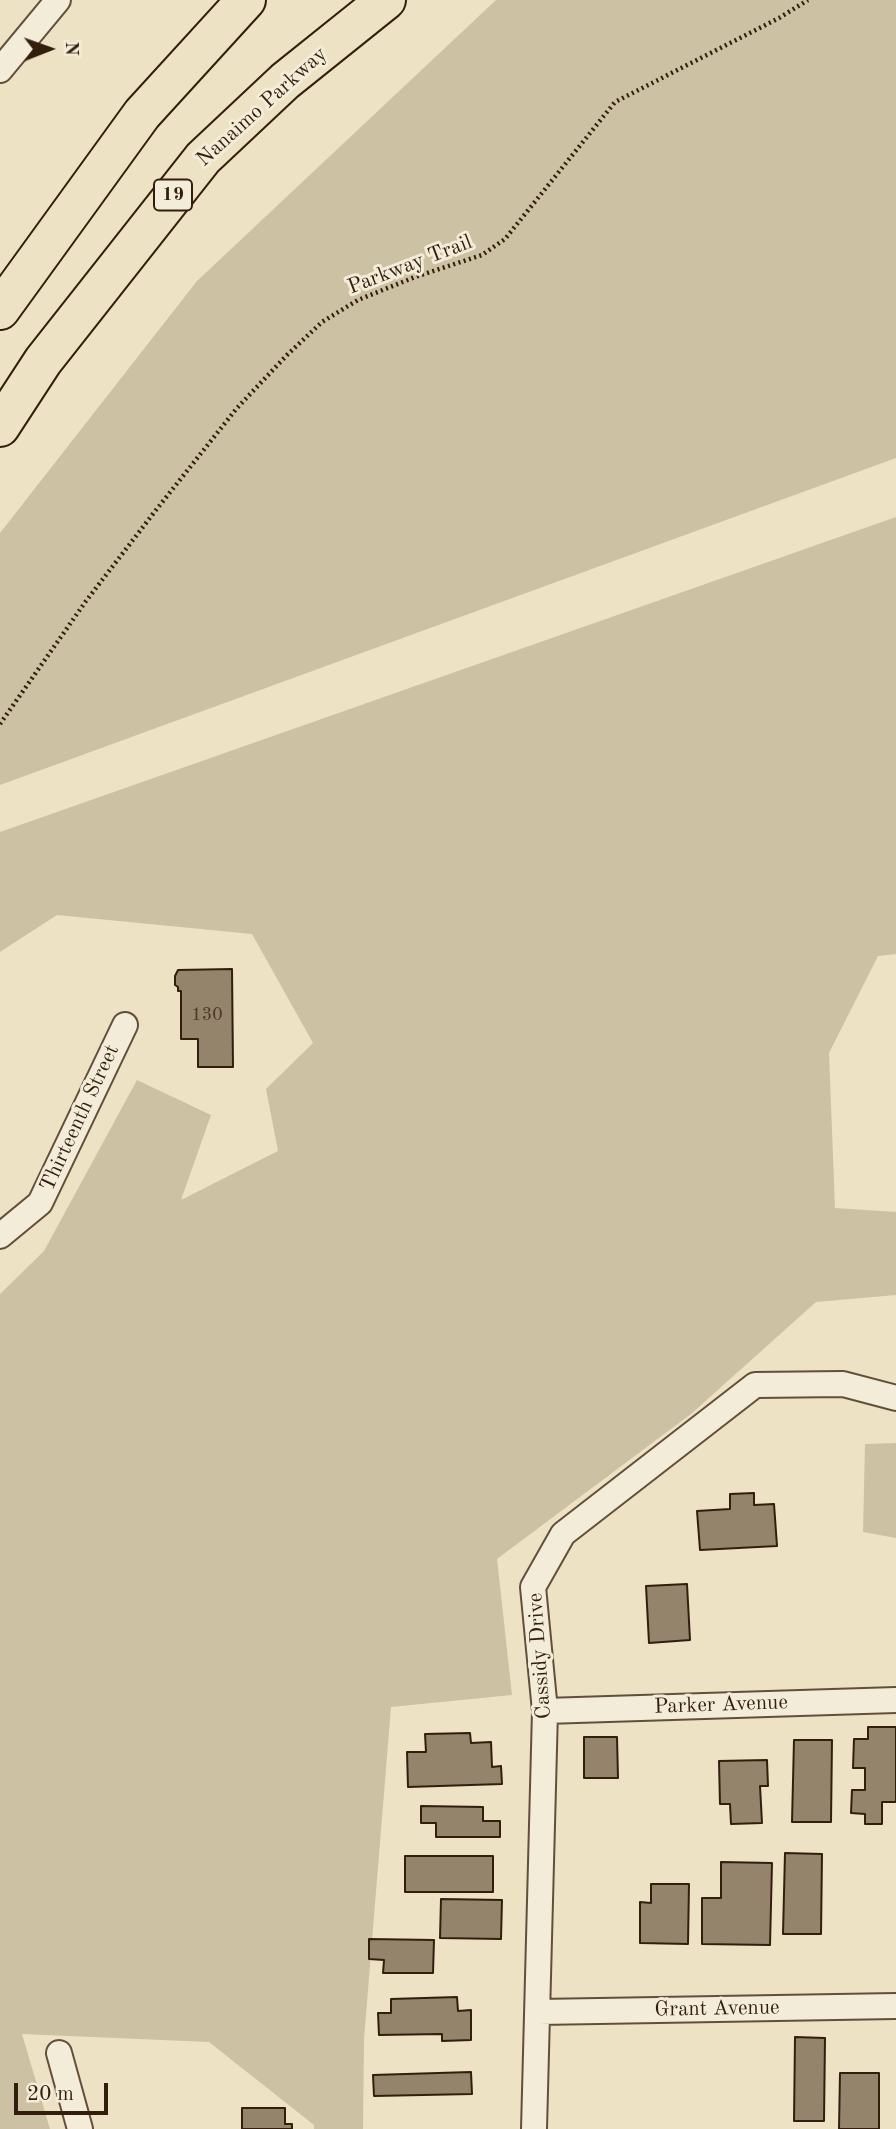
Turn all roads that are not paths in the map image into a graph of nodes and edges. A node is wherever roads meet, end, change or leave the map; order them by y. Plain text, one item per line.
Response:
1 (58, 0) edge
2 (246, 0) edge
3 (386, 0) edge
4 (0, 70) edge
5 (0, 310) edge
6 (0, 427) edge
7 (125, 1025) dead end
8 (0, 1236) edge
9 (896, 1398) edge
10 (896, 1700) edge
11 (545, 1711) junction
12 (896, 2006) edge
13 (539, 2012) junction
14 (59, 2053) dead end
15 (80, 2129) edge
16 (534, 2129) edge

1 - 4 street
2 - 5 highway
3 - 6 highway, Nanaimo Parkway / 19
7 - 8 street, Thirteenth Street
9 - 11 street, Cassidy Drive
10 - 11 street, Parker Avenue
11 - 13 street, Cassidy Drive
12 - 13 street, Grant Avenue
13 - 16 street, Cassidy Drive
14 - 15 street

